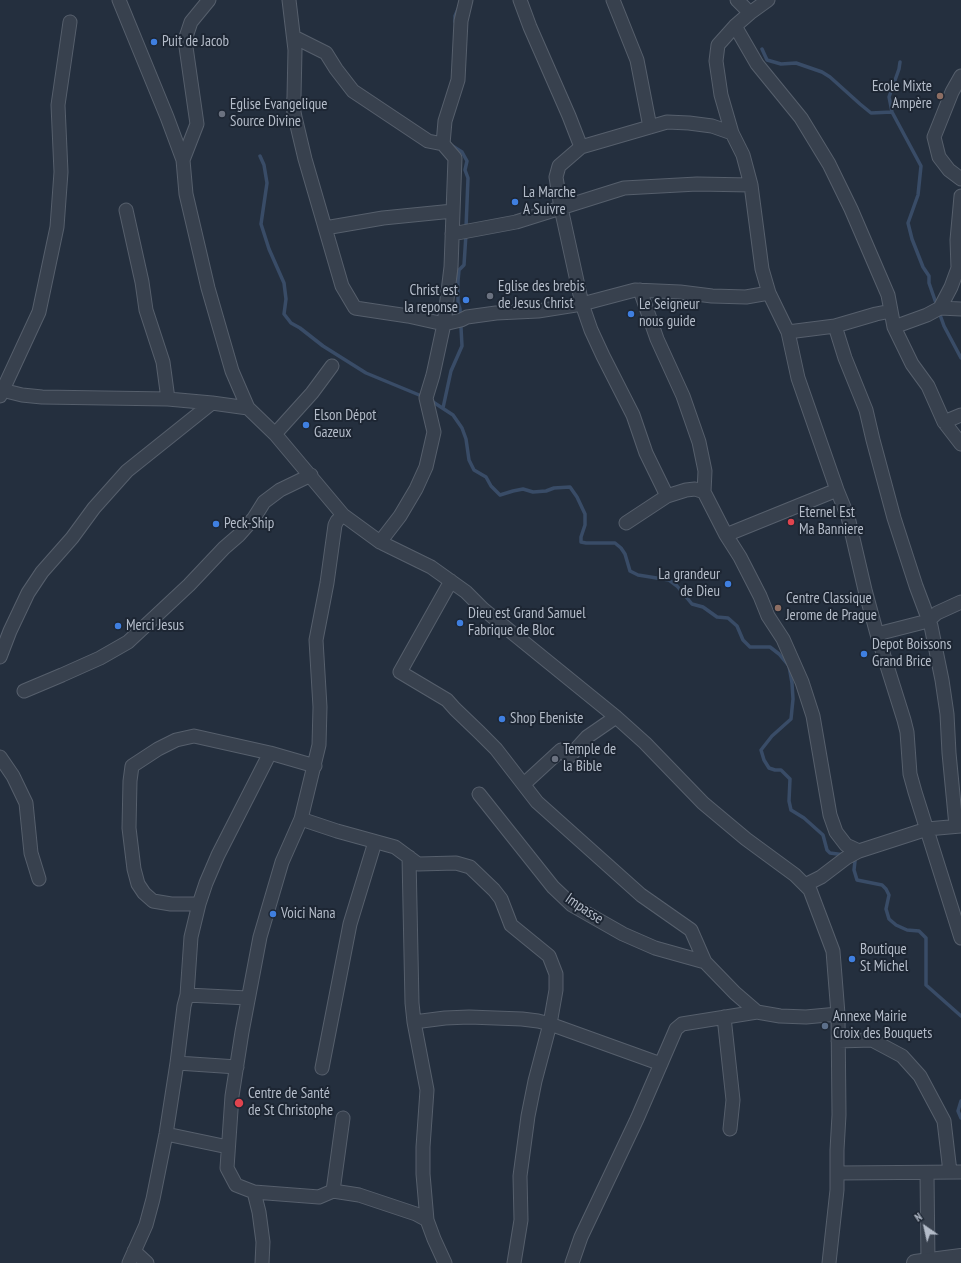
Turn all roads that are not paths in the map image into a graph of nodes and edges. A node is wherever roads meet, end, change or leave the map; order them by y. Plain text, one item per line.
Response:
1 (119, 0) edge
2 (209, 0) edge
3 (288, 0) edge
4 (466, 0) edge
5 (520, 0) edge
6 (737, 0) edge
7 (768, 0) edge
8 (615, 1) edge
9 (750, 13) junction
10 (70, 22) dead end
11 (734, 26) junction
12 (294, 38) junction
13 (961, 76) edge
14 (650, 127) junction
15 (732, 133) junction
16 (443, 144) junction
17 (581, 147) junction
18 (183, 160) junction
19 (961, 179) edge
20 (751, 185) junction
21 (961, 196) edge
22 (561, 208) junction
23 (126, 210) dead end
24 (452, 211) junction
25 (325, 228) junction
26 (452, 234) junction
27 (640, 290) junction
28 (769, 293) junction
29 (582, 304) junction
30 (940, 308) junction
31 (961, 309) edge
32 (891, 311) junction
33 (444, 324) junction
34 (836, 326) junction
35 (894, 327) junction
36 (788, 332) junction
37 (332, 366) dead end
38 (1, 393) edge
39 (168, 399) junction
40 (212, 403) junction
41 (248, 408) junction
42 (961, 415) edge
43 (944, 422) junction
44 (276, 434) junction
45 (961, 444) edge
46 (311, 475) junction
47 (837, 490) junction
48 (704, 492) junction
49 (667, 496) junction
50 (343, 515) junction
51 (626, 523) dead end
52 (726, 534) junction
53 (380, 542) junction
54 (451, 581) junction
55 (961, 602) edge
56 (928, 621) junction
57 (877, 634) junction
58 (0, 657) edge
59 (24, 691) dead end
60 (616, 717) junction
61 (270, 753) junction
62 (0, 757) edge
63 (315, 766) junction
64 (524, 784) junction
65 (479, 794) dead end
66 (301, 819) junction
67 (959, 826) edge
68 (927, 829) junction
69 (376, 842) junction
70 (859, 851) junction
71 (410, 857) junction
72 (39, 879) dead end
73 (805, 885) junction
74 (199, 904) junction
75 (961, 938) edge
76 (705, 962) junction
77 (734, 993) junction
78 (187, 995) junction
79 (248, 998) junction
80 (757, 1012) junction
81 (739, 1014) junction
82 (838, 1014) junction
83 (724, 1017) junction
84 (414, 1022) junction
85 (550, 1024) junction
86 (838, 1041) junction
87 (177, 1063) junction
88 (661, 1064) junction
89 (237, 1067) junction
90 (322, 1068) dead end
91 (343, 1118) dead end
92 (730, 1129) dead end
93 (166, 1134) junction
94 (228, 1147) junction
95 (956, 1172) edge
96 (837, 1173) junction
97 (927, 1173) junction
98 (333, 1191) junction
99 (254, 1192) junction
100 (427, 1220) junction
101 (134, 1251) junction
102 (961, 1257) edge
103 (129, 1263) edge
104 (147, 1263) edge
105 (262, 1263) edge
106 (445, 1263) edge
107 (514, 1263) edge
108 (572, 1263) edge
109 (829, 1263) edge
110 (922, 1263) edge

1 - 18 street
2 - 18 street
3 - 12 street
4 - 16 street
5 - 17 street
6 - 9 street
7 - 9 street
8 - 14 street
9 - 11 street
10 - 38 street
11 - 15 street
11 - 32 street
12 - 16 street
12 - 25 street
13 - 19 street
14 - 15 street
14 - 17 street
15 - 20 street
16 - 24 street
17 - 22 street
18 - 41 street
20 - 22 street
20 - 28 street
21 - 30 street
22 - 26 street
22 - 29 street
23 - 39 street
24 - 25 street
24 - 26 street
25 - 33 street
26 - 33 street
27 - 28 street
27 - 29 street
27 - 48 street
28 - 36 street
29 - 33 street
29 - 49 street
30 - 31 street
30 - 35 street
32 - 34 street
32 - 35 street
33 - 53 street
34 - 36 street
34 - 56 street
35 - 43 street
36 - 47 street
37 - 44 street
38 - 39 street
39 - 40 street
40 - 41 street
40 - 58 street
41 - 44 street
42 - 43 street
43 - 45 street
44 - 46 street
46 - 50 street
46 - 59 street
47 - 52 street
47 - 57 street
48 - 49 street
48 - 52 street
49 - 51 street
50 - 53 street
50 - 63 street
52 - 70 street
53 - 54 street
54 - 60 street
54 - 64 street
55 - 56 street
56 - 57 street
56 - 67 street
57 - 68 street
60 - 64 street
60 - 73 street
61 - 63 street
61 - 74 street
61 - 74 street
62 - 72 street
63 - 66 street
64 - 76 street
65 - 76 street, Impasse
66 - 69 street
66 - 79 street
67 - 68 street
68 - 70 street
68 - 75 street
69 - 71 street
69 - 90 street
70 - 73 street
71 - 84 street
71 - 85 street
73 - 82 street
74 - 78 street
76 - 77 street
77 - 80 street
77 - 81 street
78 - 79 street
78 - 87 street
79 - 89 street
80 - 81 street
80 - 82 street
81 - 83 street
82 - 86 street
83 - 88 street
83 - 92 street
84 - 85 street
84 - 100 street
85 - 88 street
85 - 107 street
86 - 95 street
86 - 96 street
87 - 89 street
87 - 93 street
88 - 108 street
89 - 94 street
91 - 98 street
93 - 94 street
93 - 101 street
94 - 99 street
95 - 97 street
96 - 97 street
96 - 109 street
97 - 110 street
98 - 99 street
98 - 100 street
99 - 105 street
100 - 106 street
101 - 103 street
101 - 104 street
102 - 110 street

